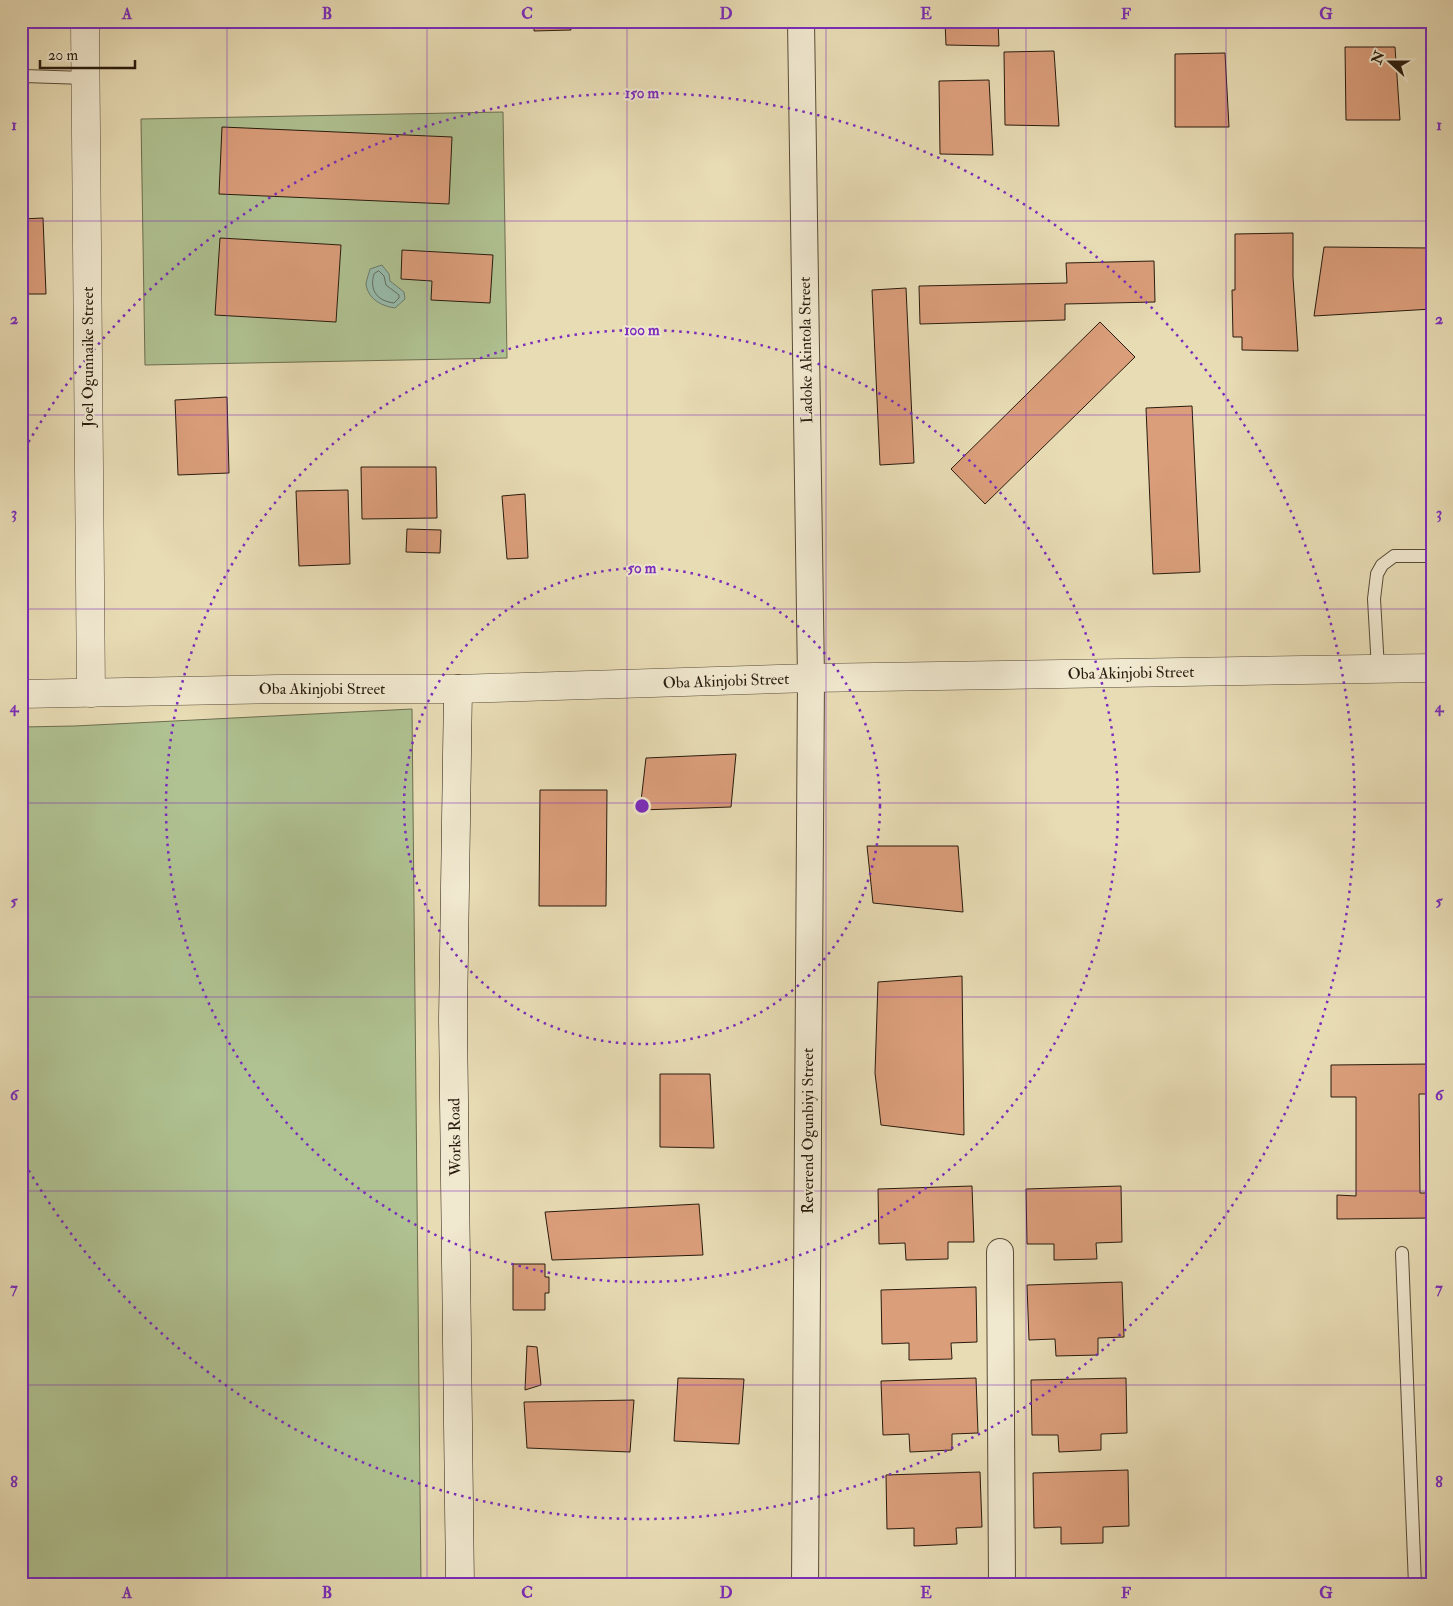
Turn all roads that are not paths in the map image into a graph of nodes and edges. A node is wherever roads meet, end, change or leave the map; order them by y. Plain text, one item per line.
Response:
1 (85, 21) edge
2 (801, 21) edge
3 (21, 78) edge
4 (85, 78) junction
5 (1432, 556) edge
6 (1432, 668) edge
7 (1378, 669) junction
8 (811, 678) junction
9 (458, 689) junction
10 (91, 693) junction
11 (21, 694) edge
12 (1000, 1252) dead end
13 (1402, 1253) dead end
14 (460, 1585) edge
15 (805, 1585) edge
16 (1002, 1585) edge
17 (1415, 1585) edge

1 - 4 street, Joel Ogunnaike Street
2 - 8 street, Ladoke Akintola Street
3 - 4 lane
4 - 10 street, Joel Ogunnaike Street
5 - 7 lane
6 - 7 street, Oba Akinjobi Street
7 - 8 street, Oba Akinjobi Street
8 - 9 street, Oba Akinjobi Street
8 - 15 street, Reverend Ogunbiyi Street
9 - 10 street, Oba Akinjobi Street
9 - 14 street, Works Road
10 - 11 street, Oba Akinjobi Street
12 - 16 street
13 - 17 lane

